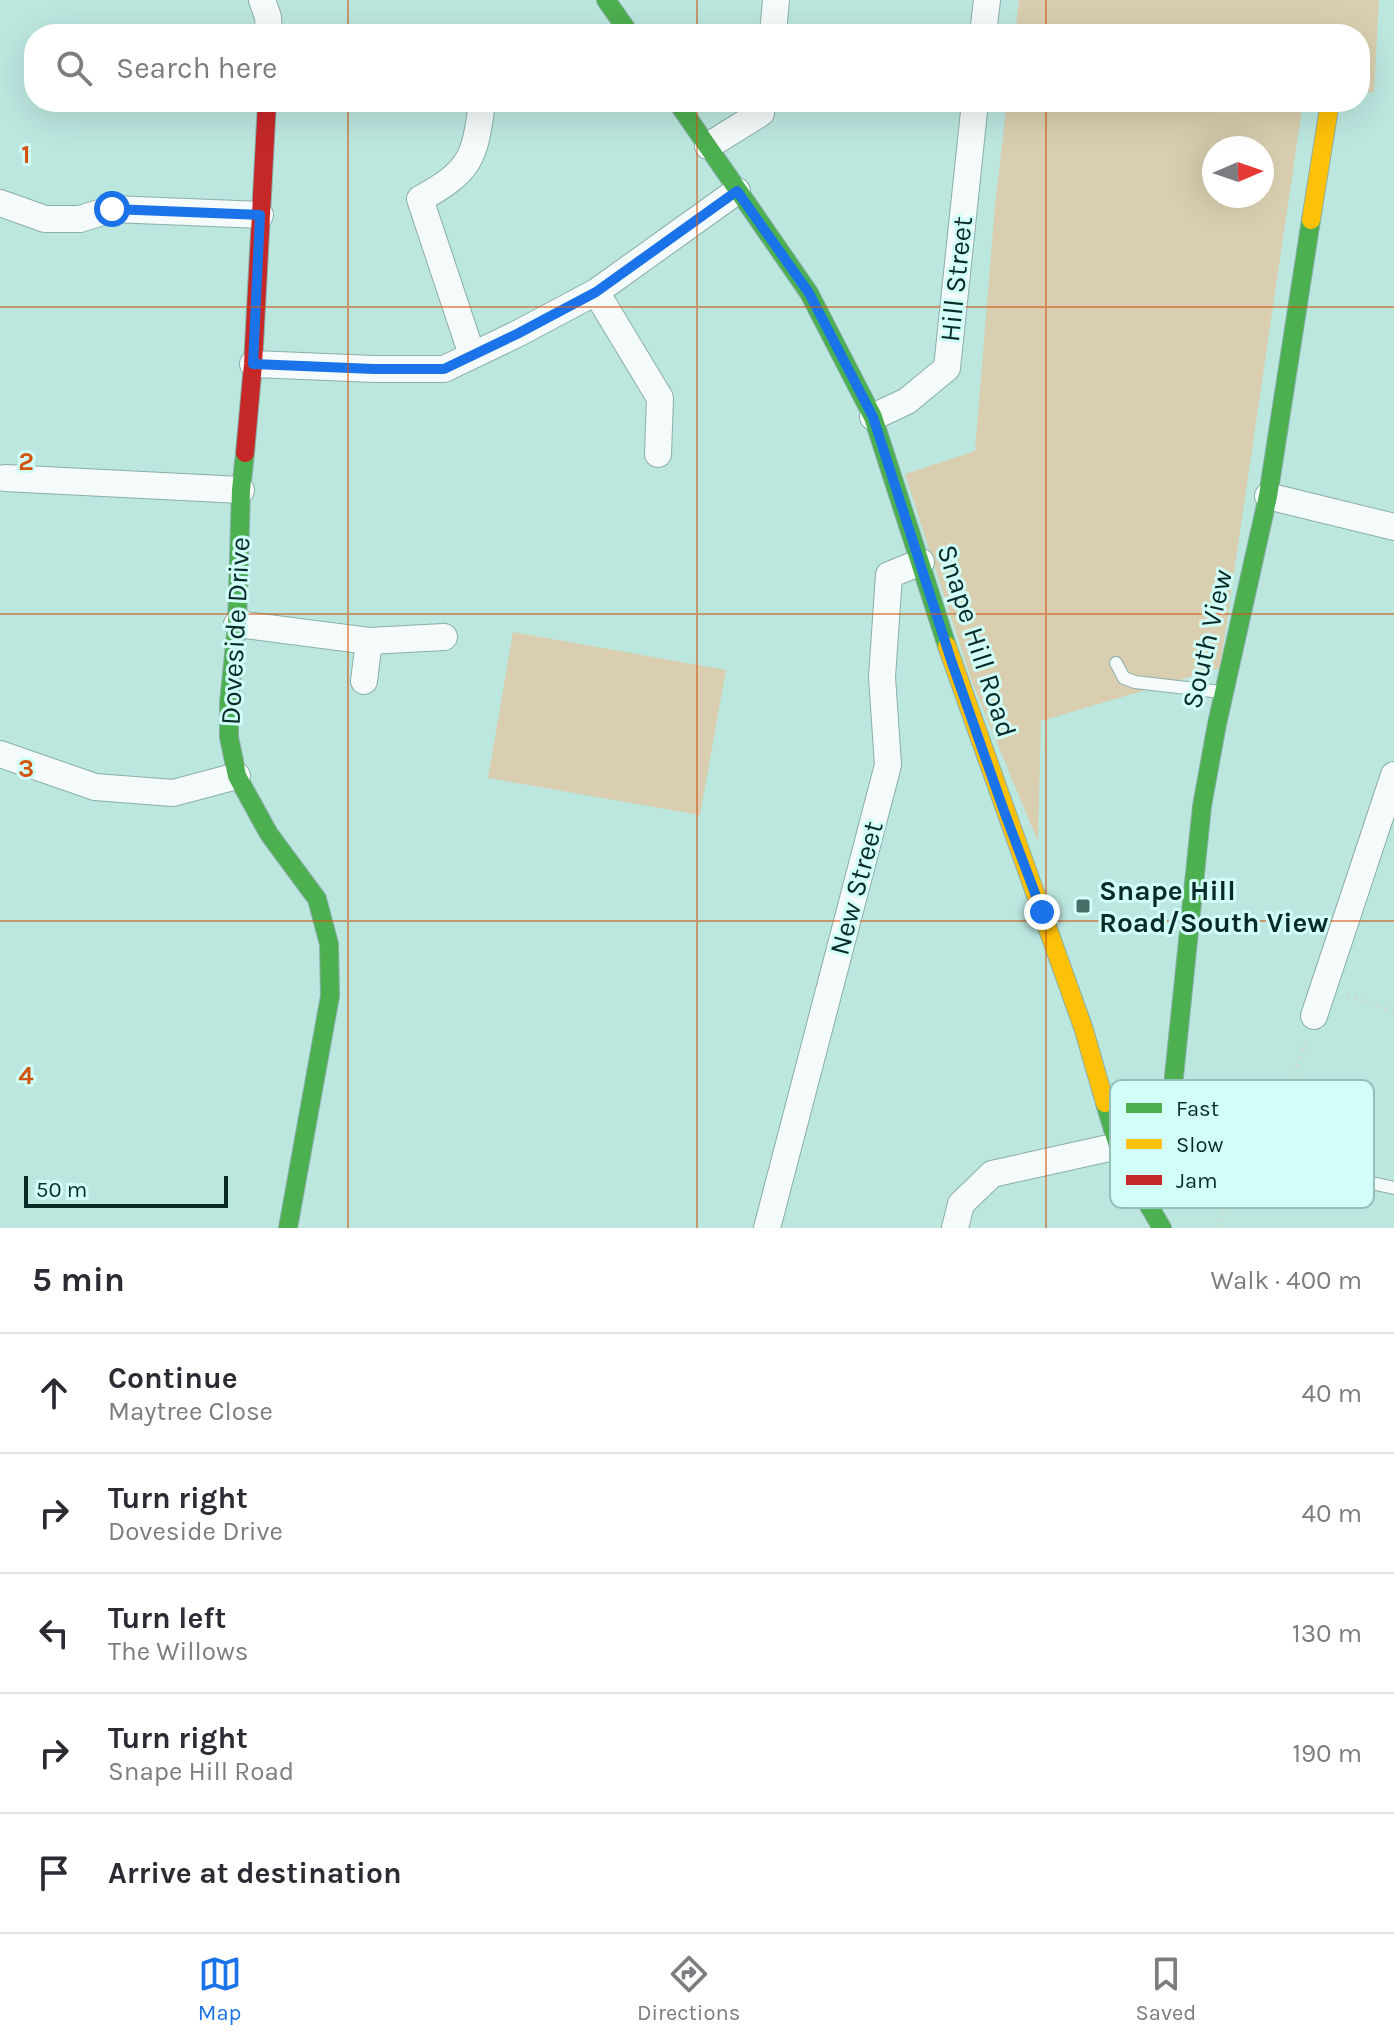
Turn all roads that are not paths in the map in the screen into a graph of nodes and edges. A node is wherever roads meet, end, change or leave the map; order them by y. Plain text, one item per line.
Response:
1 (262, 0) edge
2 (606, 0) edge
3 (987, 0) edge
4 (268, 24) edge
5 (623, 24) edge
6 (984, 24) edge
7 (266, 112) edge
8 (481, 112) edge
9 (684, 112) edge
10 (761, 112) edge
11 (974, 112) edge
12 (1328, 112) edge
13 (708, 146) junction
14 (737, 191) junction
15 (0, 203) edge
16 (260, 215) junction
17 (596, 292) junction
18 (472, 355) junction
19 (253, 364) junction
20 (873, 417) junction
21 (658, 454) dead end
22 (5, 478) dead end
23 (241, 490) junction
24 (1268, 496) junction
25 (1394, 527) edge
26 (921, 562) junction
27 (237, 624) junction
28 (444, 637) dead end
29 (369, 641) junction
30 (1116, 663) dead end
31 (364, 681) dead end
32 (1224, 692) junction
33 (0, 754) edge
34 (1394, 775) edge
35 (237, 776) junction
36 (1314, 1016) road end
37 (1174, 1080) edge
38 (1110, 1119) edge
39 (1110, 1148) edge
40 (1374, 1184) edge
41 (1394, 1188) edge
42 (1150, 1208) edge
43 (288, 1228) edge
44 (767, 1228) edge
45 (955, 1228) edge
46 (1162, 1228) edge

1 - 4 street
2 - 5 street
3 - 6 street
7 - 16 street, Doveside Drive
8 - 18 street
9 - 13 street, Snape Hill Road
10 - 13 street
11 - 20 street, Hill Street
12 - 24 street, South View
13 - 14 street, Snape Hill Road
14 - 17 street
14 - 20 street, Snape Hill Road
15 - 16 street
16 - 19 street, Doveside Drive
17 - 18 street
17 - 21 street
18 - 19 street
19 - 23 street, Doveside Drive
20 - 26 street, Snape Hill Road
22 - 23 street
23 - 27 street, Doveside Drive
24 - 25 street
24 - 32 street, South View
26 - 38 street, Snape Hill Road
26 - 44 street, New Street
27 - 29 street
27 - 35 street, Doveside Drive
28 - 29 street
29 - 31 street
30 - 32 lane
32 - 37 street, South View
33 - 35 street
34 - 36 street
35 - 43 street, Doveside Drive
39 - 45 street
40 - 41 lane
42 - 46 street, Snape Hill Road

